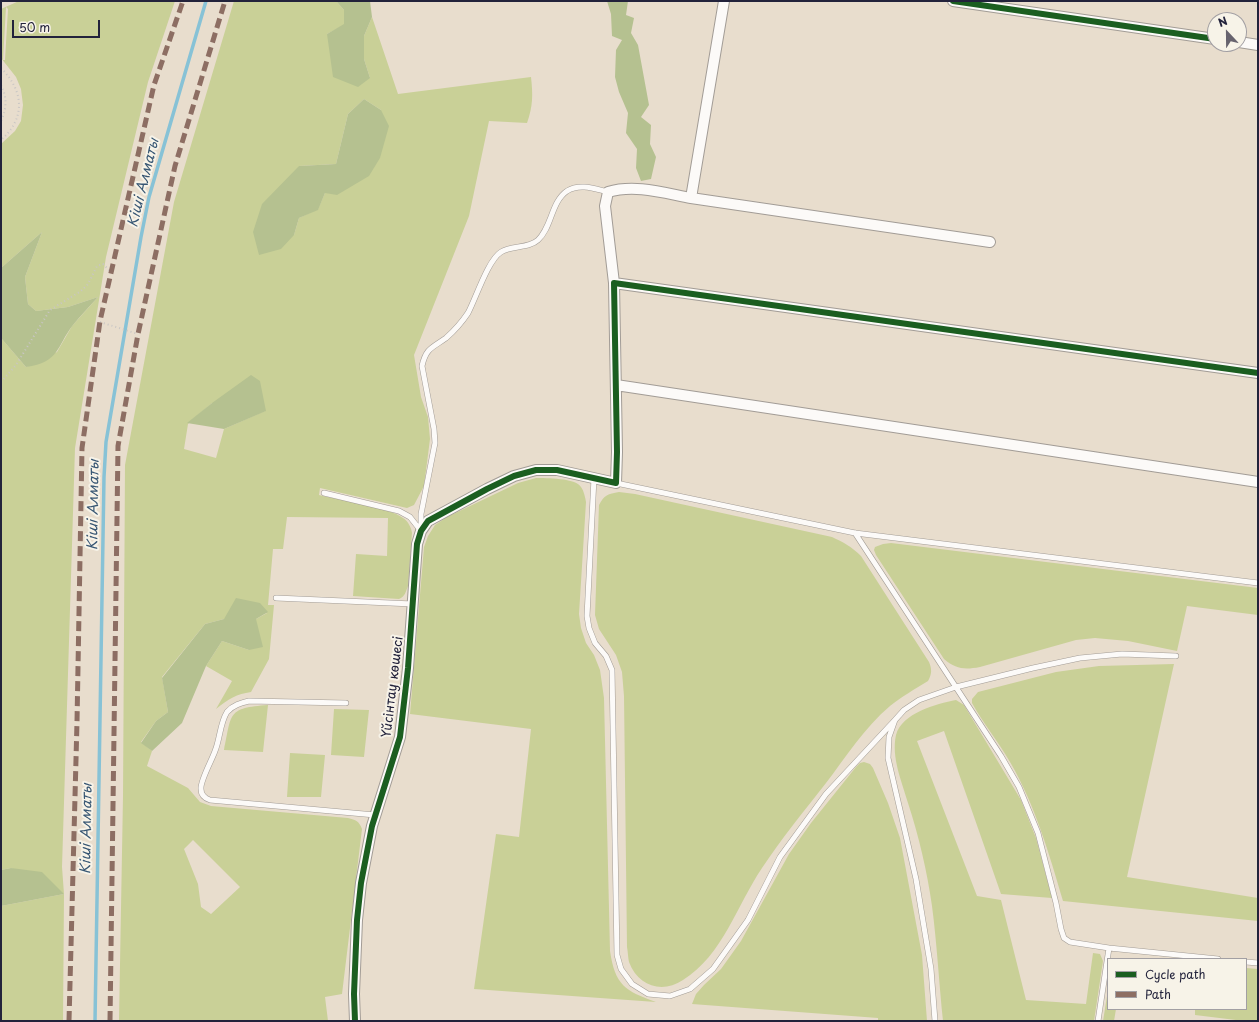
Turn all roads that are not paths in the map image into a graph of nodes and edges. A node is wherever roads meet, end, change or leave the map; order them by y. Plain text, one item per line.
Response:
1 (724, 1) edge
2 (953, 1) edge
3 (1207, 38) edge
4 (1247, 43) edge
5 (1258, 45) edge
6 (608, 192) junction
7 (691, 198) junction
8 (990, 242) dead end
9 (614, 283) junction
10 (1258, 373) edge
11 (616, 385) junction
12 (594, 478) junction
13 (1258, 482) edge
14 (616, 483) junction
15 (324, 493) dead end
16 (421, 531) junction
17 (855, 533) junction
18 (1258, 584) edge
19 (276, 598) dead end
20 (413, 604) junction
21 (1176, 656) dead end
22 (956, 688) junction
23 (346, 703) dead end
24 (894, 720) junction
25 (375, 814) junction
26 (1109, 948) junction
27 (1107, 958) edge
28 (1208, 958) edge
29 (1107, 961) edge
30 (1247, 962) edge
31 (1258, 963) edge
32 (355, 1021) edge
33 (935, 1021) edge
34 (1098, 1021) edge

1 - 7 street
2 - 3 street
4 - 5 street
6 - 7 street
6 - 9 street
6 - 16 lane
7 - 8 street
9 - 10 street
9 - 11 street
11 - 13 street
11 - 14 street
12 - 14 street
12 - 16 street
12 - 24 lane
14 - 17 lane
15 - 16 lane
16 - 20 street, Үйсінтау көшесі
17 - 18 lane
17 - 22 lane
19 - 20 lane
20 - 25 street, Үйсінтау көшесі
21 - 22 lane
22 - 24 lane
22 - 26 lane
23 - 25 lane
24 - 33 lane
25 - 32 street, Үйсінтау көшесі
26 - 27 lane
26 - 28 lane
29 - 34 lane
30 - 31 lane

